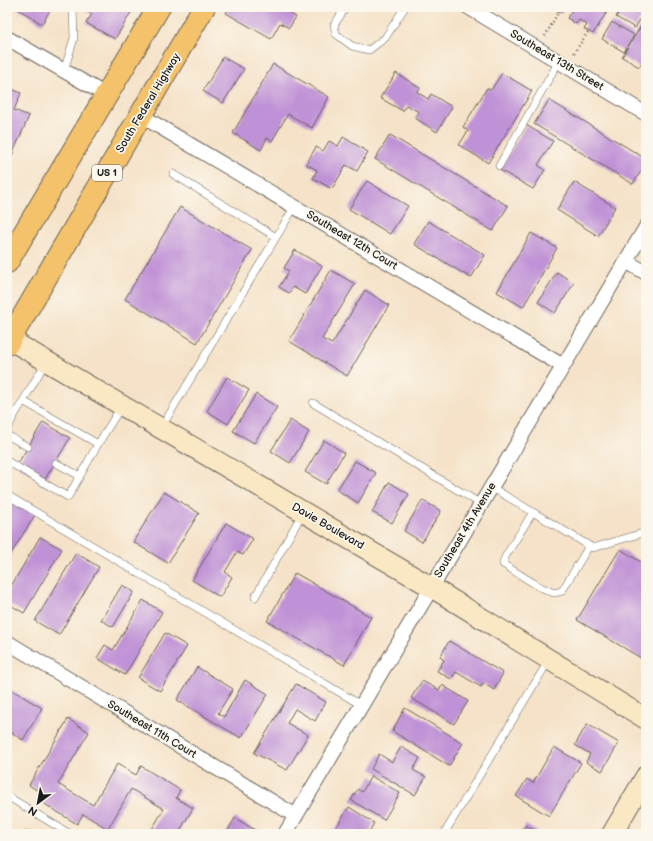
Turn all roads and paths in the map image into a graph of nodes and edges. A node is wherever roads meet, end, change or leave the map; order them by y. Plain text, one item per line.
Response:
1 (73, 7) edge
2 (159, 7) edge
3 (204, 7) edge
4 (336, 7) edge
5 (405, 7) edge
6 (468, 7) edge
7 (344, 9) edge
8 (559, 12) dead end
9 (588, 32) dead end
10 (7, 38) edge
11 (538, 49) junction
12 (562, 63) junction
13 (64, 71) junction
14 (106, 95) junction
15 (646, 114) edge
16 (140, 115) junction
17 (499, 166) dead end
18 (173, 174) dead end
19 (295, 206) junction
20 (646, 226) edge
21 (276, 237) junction
22 (626, 261) junction
23 (7, 262) edge
24 (646, 273) edge
25 (8, 340) edge
26 (46, 361) junction
27 (563, 366) junction
28 (23, 401) junction
29 (313, 403) dead end
30 (122, 406) junction
31 (7, 412) edge
32 (14, 416) junction
33 (161, 428) junction
34 (7, 429) edge
35 (7, 435) edge
36 (98, 444) junction
37 (28, 447) dead end
38 (7, 461) edge
39 (56, 463) dead end
40 (80, 476) junction
41 (491, 487) junction
42 (7, 495) edge
43 (481, 504) junction
44 (303, 512) junction
45 (533, 512) junction
46 (646, 532) edge
47 (589, 546) junction
48 (431, 587) junction
49 (255, 597) dead end
50 (7, 642) edge
51 (549, 660) junction
52 (362, 705) junction
53 (646, 719) edge
54 (646, 776) edge
55 (7, 796) edge
56 (296, 816) junction
57 (70, 834) edge
58 (285, 834) edge
59 (444, 834) edge
60 (612, 834) edge

1 - 13 lane
2 - 14 main road
3 - 16 main road, South Federal Highway / US 1
4 - 7 lane
5 - 7 lane
6 - 11 street, Southeast 13th Street
8 - 11 path
9 - 12 path
10 - 13 street
11 - 12 street, Southeast 13th Street
12 - 15 street, Southeast 13th Street
12 - 17 lane
13 - 14 street
14 - 23 main road
16 - 19 street, Southeast 12th Court
16 - 25 main road, South Federal Highway / US 1
18 - 21 lane
19 - 21 lane
19 - 27 street, Southeast 12th Court
20 - 22 street, Southeast 4th Avenue
21 - 33 lane
22 - 24 street
22 - 27 street, Southeast 4th Avenue
25 - 26 main road, Davie Boulevard
26 - 28 lane
26 - 30 main road, Davie Boulevard
27 - 41 street, Southeast 4th Avenue
28 - 32 lane
28 - 36 lane
29 - 43 lane
30 - 33 main road, Davie Boulevard
30 - 36 lane
31 - 32 lane
32 - 34 lane
33 - 44 main road, Davie Boulevard
35 - 37 lane
36 - 40 lane
38 - 40 lane
39 - 40 lane
41 - 43 street, Southeast 4th Avenue
41 - 45 lane
42 - 52 lane
43 - 48 street, Southeast 4th Avenue
44 - 48 main road, Davie Boulevard
44 - 49 lane
45 - 47 lane
45 - 47 lane
46 - 47 lane
48 - 51 main road, Davie Boulevard
48 - 52 street, Southeast 4th Avenue
50 - 56 street, Southeast 11th Court
51 - 53 main road, Davie Boulevard
51 - 59 lane
52 - 56 street, Southeast 4th Avenue
54 - 60 main road
55 - 57 lane
56 - 58 street, Southeast 4th Avenue

